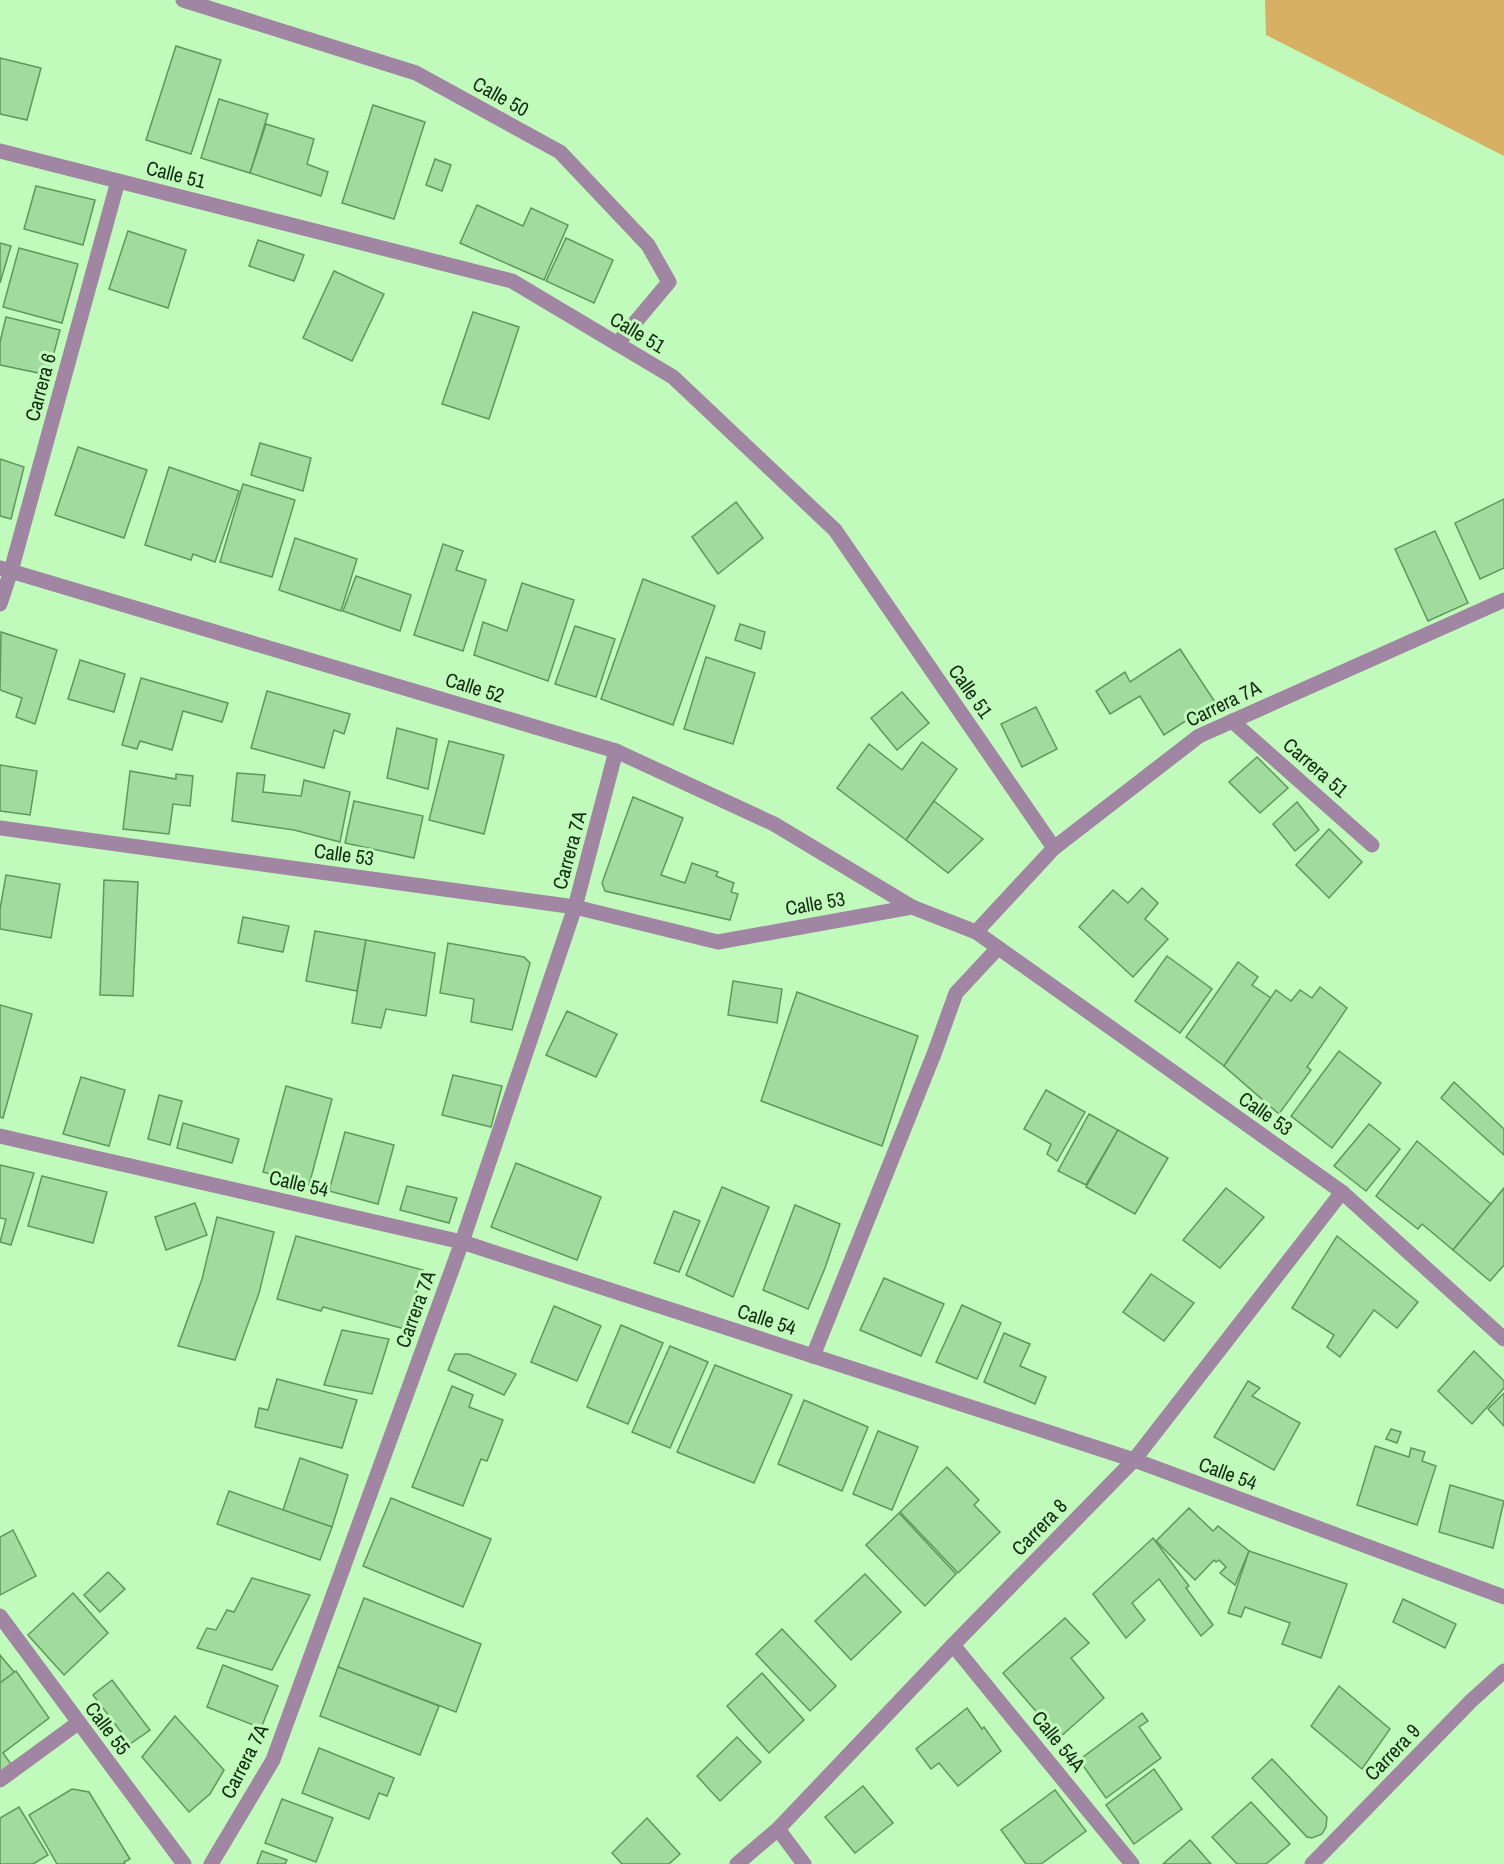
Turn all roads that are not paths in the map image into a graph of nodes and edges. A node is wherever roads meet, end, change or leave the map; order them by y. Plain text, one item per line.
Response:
1 (183, 0) edge
2 (0, 151) edge
3 (118, 181) junction
4 (617, 344) junction
5 (5, 570) edge
6 (1504, 600) edge
7 (0, 604) edge
8 (1232, 721) junction
9 (616, 751) junction
10 (0, 828) edge
11 (1372, 845) dead end
12 (1054, 848) junction
13 (575, 907) junction
14 (912, 907) junction
15 (976, 932) junction
16 (998, 948) junction
17 (0, 1136) edge
18 (1342, 1192) junction
19 (462, 1242) junction
20 (1504, 1339) edge
21 (813, 1356) junction
22 (1134, 1460) junction
23 (1504, 1597) edge
24 (0, 1616) edge
25 (953, 1645) junction
26 (1504, 1671) edge
27 (78, 1723) junction
28 (0, 1780) edge
29 (778, 1829) junction
30 (184, 1864) edge
31 (211, 1864) edge
32 (737, 1864) edge
33 (804, 1864) edge
34 (1132, 1864) edge
35 (1312, 1864) edge

1 - 4 street, Calle 50
2 - 3 street, Calle 51
3 - 4 street, Calle 51
3 - 5 street, Carrera 6
4 - 12 street, Calle 51
5 - 7 street, Carrera 6
5 - 9 street, Calle 52
6 - 8 street, Carrera 7A
8 - 11 street, Carrera 51
8 - 12 street, Carrera 7A
9 - 13 street, Carrera 7A
9 - 14 street, Calle 52
10 - 13 street, Calle 53
12 - 15 street, Carrera 7A
13 - 14 street, Calle 53
13 - 19 street, Carrera 7A
14 - 15 street, Calle 53
15 - 16 street, Calle 53
16 - 18 street, Calle 53
16 - 21 street
17 - 19 street, Calle 54
18 - 20 street, Calle 53
18 - 22 street, Carrera 8
19 - 21 street, Calle 54
19 - 31 street, Carrera 7A
21 - 22 street, Calle 54
22 - 23 street, Calle 54
22 - 25 street, Carrera 8
24 - 27 street, Calle 55
25 - 29 street, Carrera 8
25 - 34 street, Calle 54A
26 - 35 street, Carrera 9
27 - 28 street
27 - 30 street, Calle 55
29 - 32 street, Carrera 8
29 - 33 street

